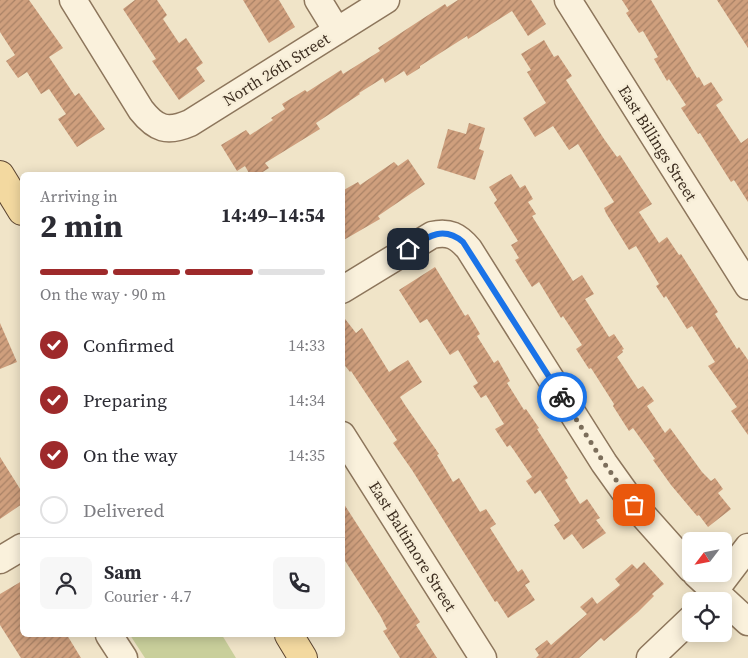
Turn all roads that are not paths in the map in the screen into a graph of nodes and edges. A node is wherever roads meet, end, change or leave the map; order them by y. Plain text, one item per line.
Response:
1 (72, 0) edge
2 (318, 0) edge
3 (386, 0) edge
4 (568, 0) edge
5 (337, 31) junction
6 (0, 175) edge
7 (20, 208) edge
8 (748, 286) edge
9 (345, 288) edge
10 (345, 440) edge
11 (20, 548) edge
12 (748, 548) edge
13 (682, 558) edge
14 (0, 560) edge
15 (715, 592) edge
16 (732, 611) edge
17 (748, 622) edge
18 (682, 628) edge
19 (110, 637) edge
20 (290, 637) edge
21 (124, 658) edge
22 (304, 658) edge
23 (483, 658) edge
24 (650, 658) edge

1 - 5 street, North 26th Street
2 - 5 street
3 - 5 street, North 26th Street
4 - 8 street, East Billings Street
6 - 7 main road
9 - 13 street
10 - 23 street, East Baltimore Street
11 - 14 street
12 - 15 street
16 - 17 street
18 - 24 street
19 - 21 street
20 - 22 main road

